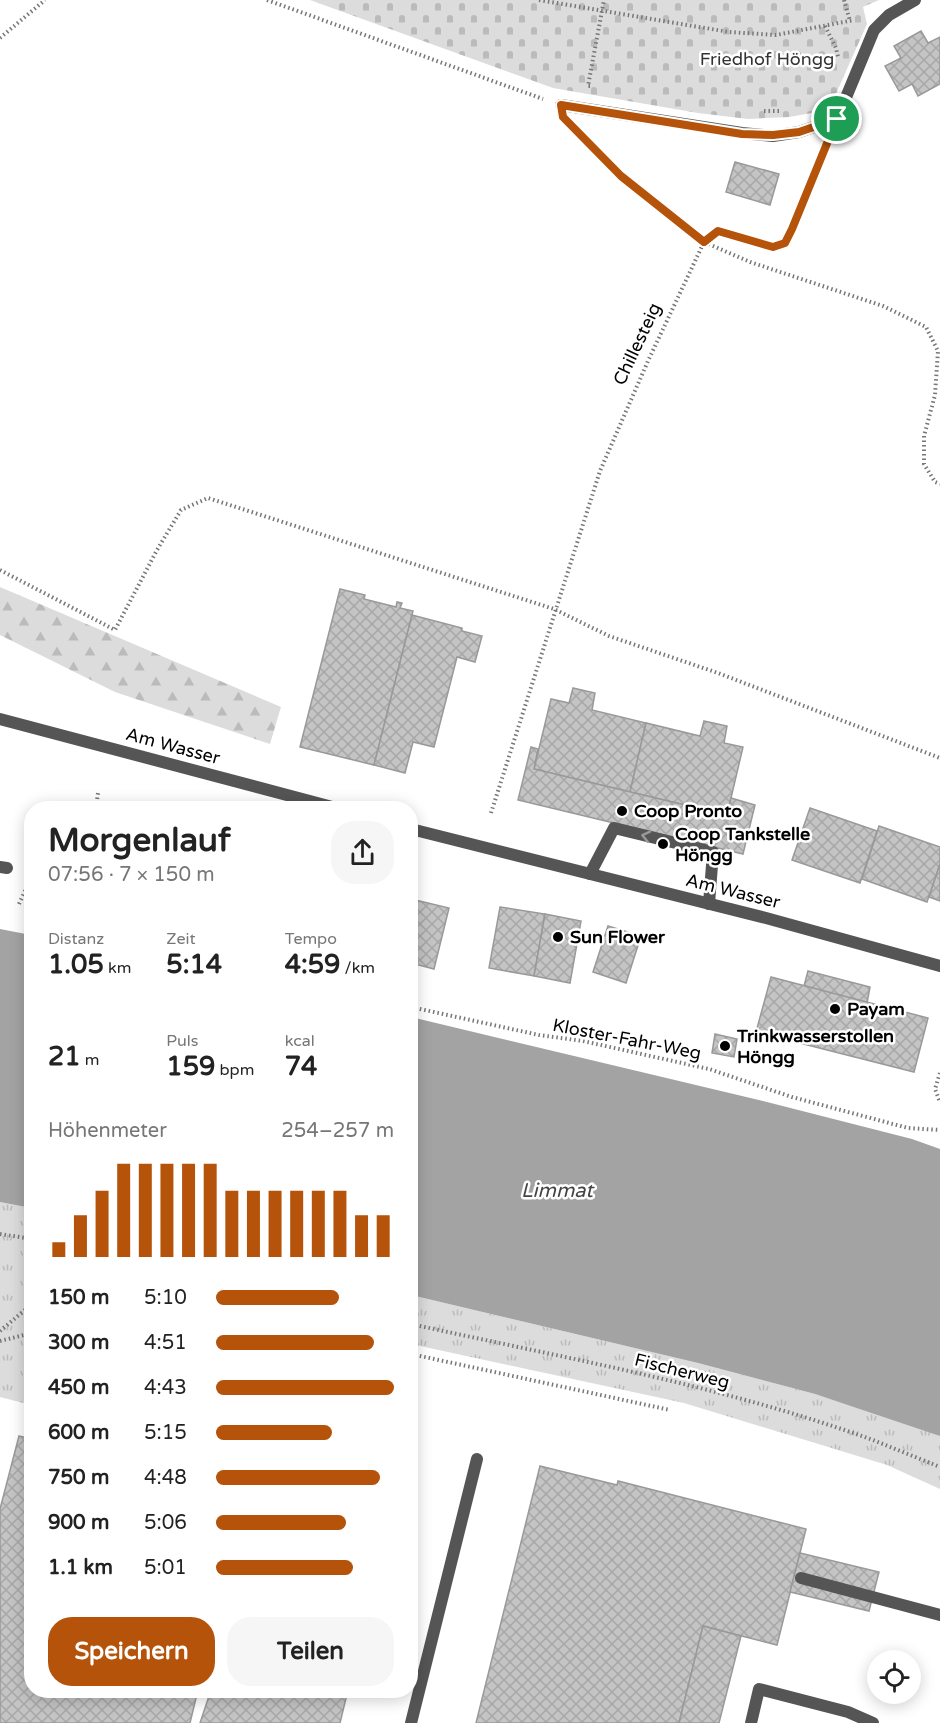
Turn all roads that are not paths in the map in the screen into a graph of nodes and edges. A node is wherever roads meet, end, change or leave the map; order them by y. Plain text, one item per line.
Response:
1 (915, 0) edge
2 (561, 105) road end
3 (0, 719) edge
4 (310, 801) edge
5 (418, 831) edge
6 (590, 874) junction
7 (709, 904) junction
8 (940, 966) edge
9 (477, 1459) dead end
10 (801, 1578) dead end
11 (940, 1615) edge
12 (418, 1695) edge
13 (417, 1698) edge
14 (411, 1723) edge
15 (751, 1723) edge
16 (873, 1723) edge

1 - 2 street
3 - 4 street, Am Wasser
5 - 6 street, Am Wasser
6 - 7 street, Am Wasser
7 -> 6 street
7 - 8 street, Am Wasser
9 - 12 street
10 - 11 street
13 - 14 street
15 - 16 street

